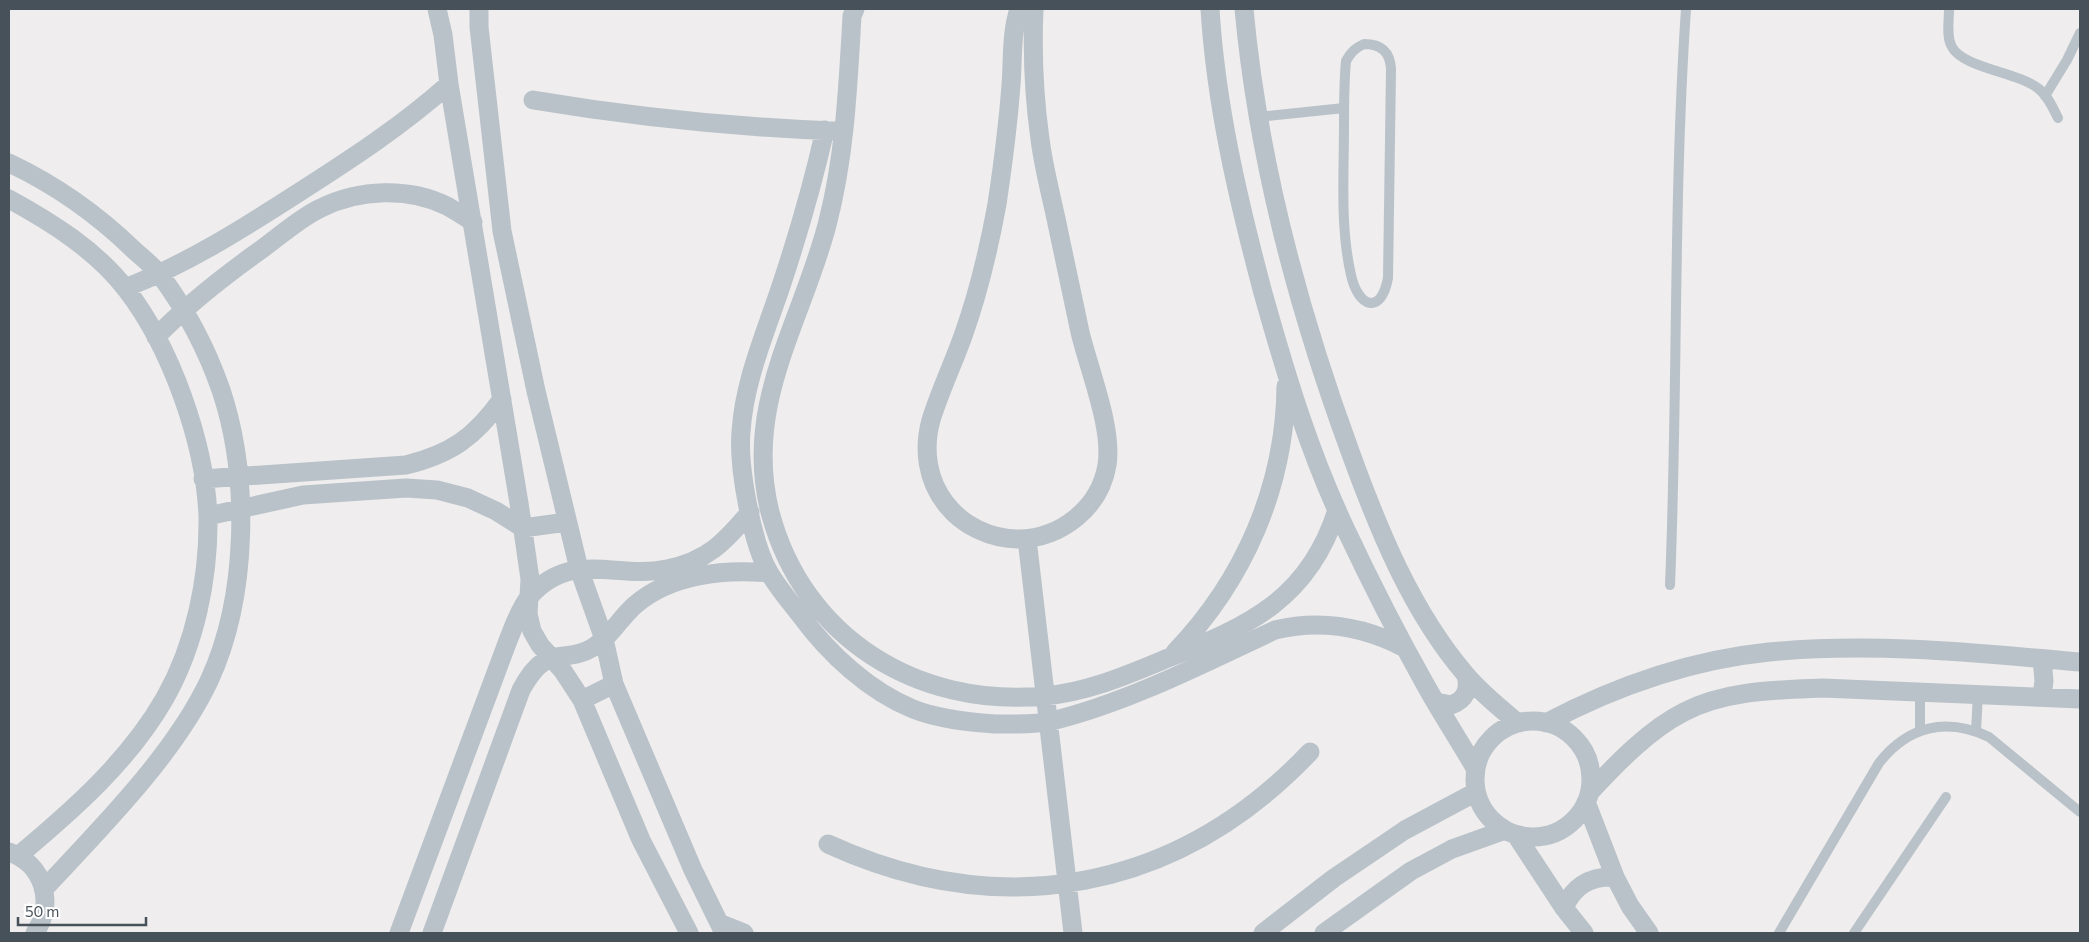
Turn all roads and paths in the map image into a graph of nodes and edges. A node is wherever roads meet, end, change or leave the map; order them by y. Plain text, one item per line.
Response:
1 (437, 9) edge
2 (479, 9) edge
3 (854, 9) edge
4 (1019, 9) edge
5 (1034, 9) edge
6 (1210, 9) edge
7 (1244, 9) edge
8 (1686, 9) edge
9 (1949, 9) edge
10 (2080, 33) edge
11 (449, 84) junction
12 (2046, 96) junction
13 (533, 100) dead end
14 (1344, 108) junction
15 (1258, 118) junction
16 (2058, 118) dead end
17 (825, 130) junction
18 (844, 131) junction
19 (9, 163) edge
20 (9, 199) edge
21 (473, 222) junction
22 (159, 274) junction
23 (125, 288) junction
24 (183, 311) junction
25 (156, 337) junction
26 (1286, 373) junction
27 (502, 399) junction
28 (238, 476) junction
29 (203, 478) junction
30 (240, 508) junction
31 (1337, 510) junction
32 (750, 512) junction
33 (208, 516) junction
34 (567, 522) junction
35 (523, 528) junction
36 (1027, 539) junction
37 (579, 568) junction
38 (769, 573) junction
39 (1670, 585) dead end
40 (529, 598) junction
41 (604, 639) junction
42 (1405, 648) junction
43 (1170, 657) junction
44 (550, 658) junction
45 (2042, 658) junction
46 (2080, 662) edge
47 (1466, 675) junction
48 (614, 684) junction
49 (1920, 692) junction
50 (1978, 694) junction
51 (1045, 696) junction
52 (2042, 696) junction
53 (2080, 698) edge
54 (582, 700) junction
55 (1436, 702) junction
56 (1050, 722) junction
57 (1518, 723) junction
58 (1546, 723) junction
59 (1920, 730) junction
60 (1976, 731) junction
61 (1310, 752) dead end
62 (1475, 768) junction
63 (1476, 792) junction
64 (1589, 796) junction
65 (1946, 797) dead end
66 (2080, 812) edge
67 (1510, 832) junction
68 (828, 844) dead end
69 (14, 854) edge
70 (1615, 877) junction
71 (1066, 884) junction
72 (44, 889) junction
73 (1564, 908) junction
74 (45, 912) junction
75 (722, 928) edge
76 (35, 933) edge
77 (49, 933) edge
78 (399, 933) edge
79 (432, 933) edge
80 (689, 933) edge
81 (744, 933) edge
82 (1073, 933) edge
83 (1263, 933) edge
84 (1324, 933) edge
85 (1584, 933) edge
86 (1649, 933) edge
87 (1779, 933) edge
88 (1854, 933) edge

1 - 11 street
2 - 34 street
3 - 18 street
4 - 36 street
5 - 36 street
6 - 26 street
7 - 15 street
8 - 39 lane
9 - 12 lane
10 - 12 lane
11 - 21 street
11 - 22 street
12 - 16 lane
13 - 17 street
14 - 14 lane
14 - 15 lane
15 - 47 street
17 - 18 street
17 - 32 street
18 - 51 street
19 - 22 street
20 - 23 street
21 - 24 street
21 - 27 street
22 - 23 street
22 - 24 street
23 - 25 street
24 - 25 street
24 - 28 street
25 - 29 street
26 - 31 street
26 - 43 street
27 - 28 street
27 - 35 street
28 - 29 street
28 - 30 street
29 - 33 street
30 - 33 street
30 - 35 street
30 - 72 street
31 - 42 street
31 - 43 street
32 - 37 street
32 - 38 street
33 - 69 street
34 - 35 street
34 - 37 street
35 - 40 street
36 - 51 street
37 - 40 street
37 - 41 street
38 - 41 street
38 - 56 street
40 - 44 street
40 - 78 street
41 - 44 street
41 - 48 street
42 - 55 street
42 - 56 street
43 - 51 street
44 - 54 street
44 - 79 street
45 - 46 street
45 - 52 street
45 - 58 street
47 - 55 street
47 - 57 street
48 - 54 street
48 - 75 street
49 - 50 street
49 - 59 lane
49 - 64 street
50 - 52 street
50 - 60 lane
51 - 56 street
52 - 53 street
54 - 80 street
55 - 62 street
56 - 71 street
57 - 58 street
57 - 62 street
58 - 64 street
59 - 60 lane
59 - 87 lane
60 - 66 lane
61 - 71 street
62 - 63 street
63 - 67 street
63 - 83 street
64 - 67 street
64 - 70 street
65 - 88 lane
67 - 73 street
67 - 84 street
68 - 71 street
69 - 72 street
70 - 73 street
70 - 86 street
71 - 82 street
72 - 74 street
73 - 85 street
74 - 76 street
74 - 77 street
75 - 81 street

